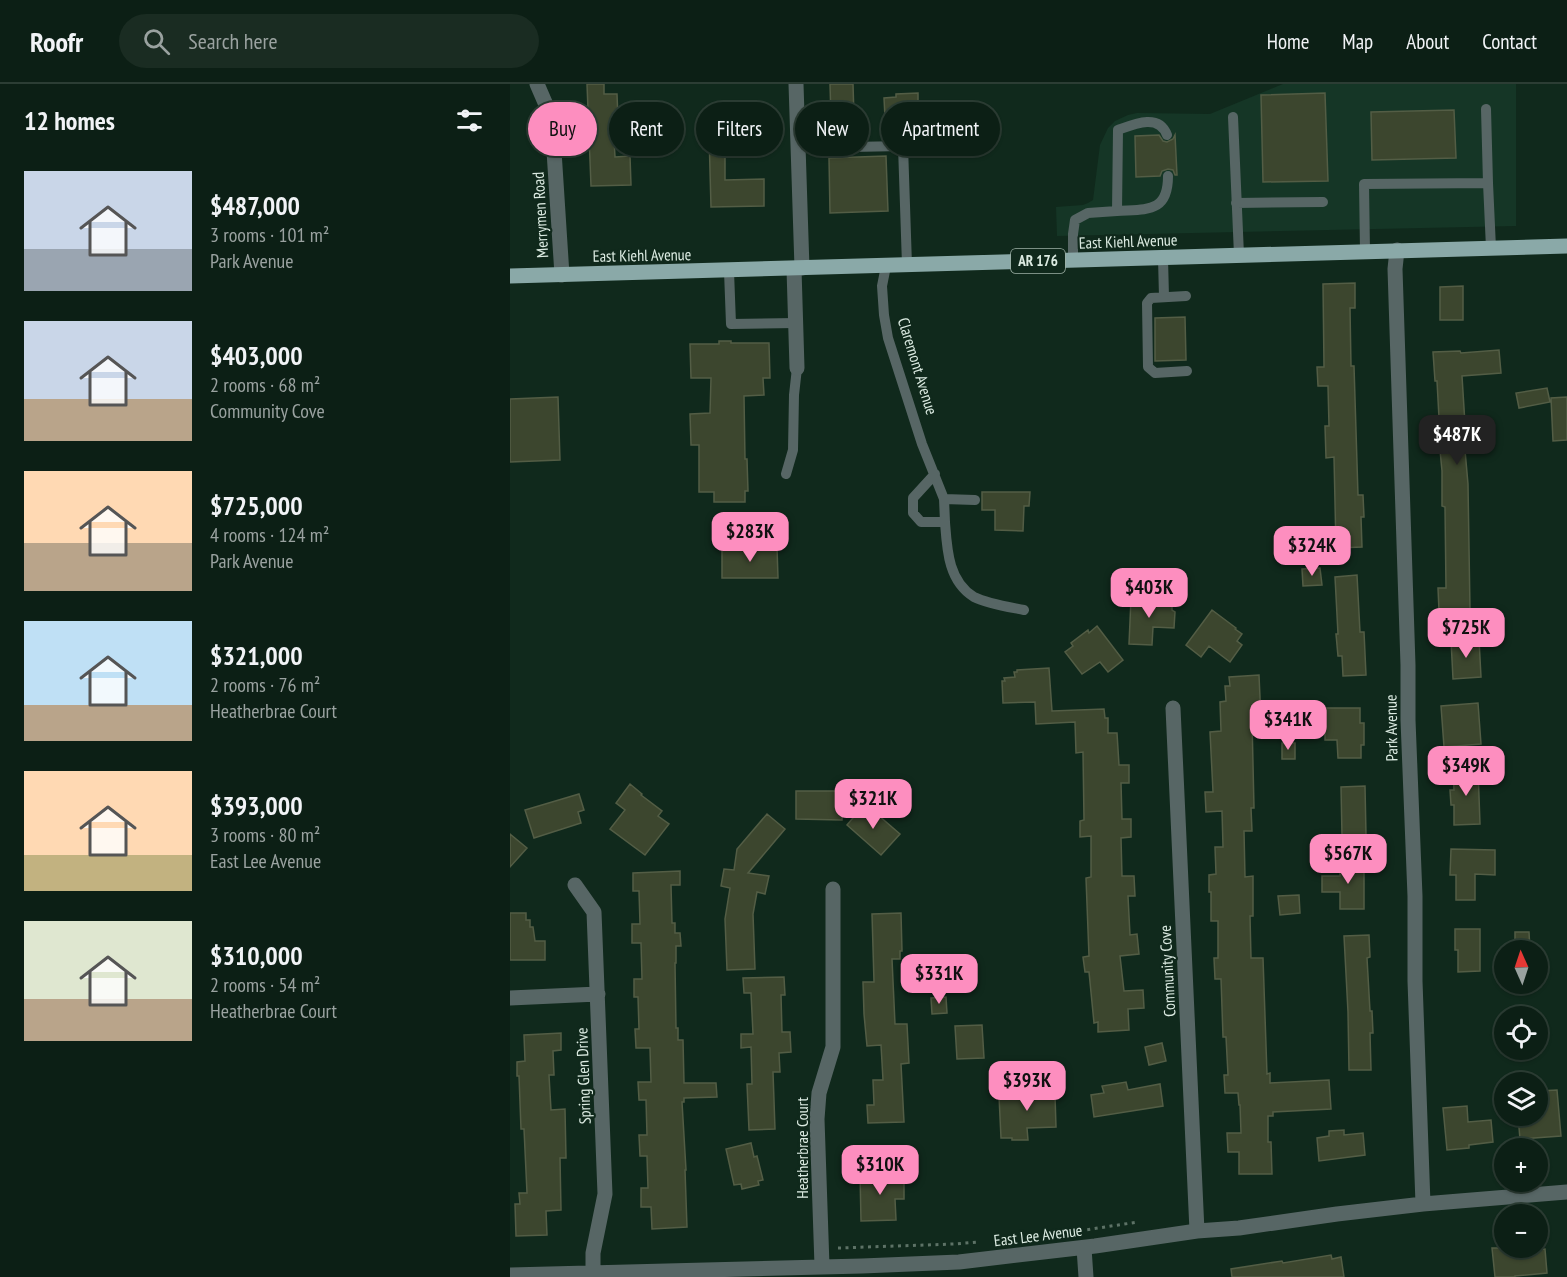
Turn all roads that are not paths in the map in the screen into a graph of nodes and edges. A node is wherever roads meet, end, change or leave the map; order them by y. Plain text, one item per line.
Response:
1 (537, 84) edge
2 (796, 84) edge
3 (797, 102) edge
4 (1486, 109) dead end
5 (1233, 117) dead end
6 (1167, 135) dead end
7 (869, 147) edge
8 (798, 156) edge
9 (1168, 176) dead end
10 (1488, 183) junction
11 (1323, 202) dead end
12 (1236, 203) junction
13 (1117, 211) junction
14 (1567, 246) edge
15 (1491, 248) junction
16 (1397, 250) junction
17 (1365, 251) junction
18 (1239, 255) junction
19 (1163, 258) junction
20 (1073, 260) junction
21 (907, 265) junction
22 (886, 266) junction
23 (798, 269) junction
24 (729, 271) junction
25 (562, 275) junction
26 (510, 276) edge
27 (1186, 296) dead end
28 (1164, 297) junction
29 (796, 323) junction
30 (797, 368) joint
31 (1187, 371) dead end
32 (786, 474) dead end
33 (935, 474) junction
34 (944, 499) junction
35 (975, 500) dead end
36 (945, 522) junction
37 (1024, 610) dead end
38 (1173, 708) dead end
39 (575, 885) dead end
40 (833, 889) dead end
41 (598, 994) junction
42 (510, 998) edge
43 (1567, 1192) edge
44 (1423, 1204) junction
45 (1197, 1231) junction
46 (1084, 1248) junction
47 (822, 1266) junction
48 (862, 1271) edge
49 (593, 1274) edge
50 (510, 1275) edge
51 (1086, 1277) edge

1 - 25 street, Merrymen Road
2 - 3 street
4 - 10 lane
5 - 12 lane
6 - 13 lane
7 - 21 lane
8 - 23 street
9 - 13 lane
10 - 15 lane
10 - 17 lane
11 - 12 lane
12 - 18 lane
13 - 20 lane
14 - 15 main road, East Kiehl Avenue / AR 176
15 - 16 main road, East Kiehl Avenue / AR 176
16 - 17 main road, East Kiehl Avenue / AR 176
16 - 44 street, Park Avenue
17 - 18 main road, East Kiehl Avenue / AR 176
18 - 19 main road, East Kiehl Avenue / AR 176
19 - 20 main road, East Kiehl Avenue / AR 176
19 - 28 lane
20 - 21 main road, East Kiehl Avenue / AR 176
21 - 22 main road, East Kiehl Avenue / AR 176
22 - 23 main road, East Kiehl Avenue / AR 176
22 - 33 lane, Claremont Avenue
23 - 24 main road, East Kiehl Avenue / AR 176
23 - 29 street
24 - 25 main road, East Kiehl Avenue / AR 176
24 - 29 lane
25 - 26 main road, East Kiehl Avenue / AR 176
27 - 28 lane
28 - 31 lane
29 - 30 street
30 - 32 lane
33 - 34 lane, Claremont Avenue
33 - 36 lane
34 - 35 lane
34 - 36 lane, Claremont Avenue
36 - 37 lane, Claremont Avenue
38 - 45 street, Community Cove
39 - 41 street, Spring Glen Drive
40 - 47 street, Heatherbrae Court
41 - 42 street
41 - 49 street, Spring Glen Drive
43 - 44 street, East Lee Avenue
44 - 45 street, East Lee Avenue
45 - 46 street, East Lee Avenue
46 - 48 street, East Lee Avenue
46 - 51 street
47 - 48 street, East Lee Avenue
47 - 49 street, East Lee Avenue
49 - 50 street, East Lee Avenue

